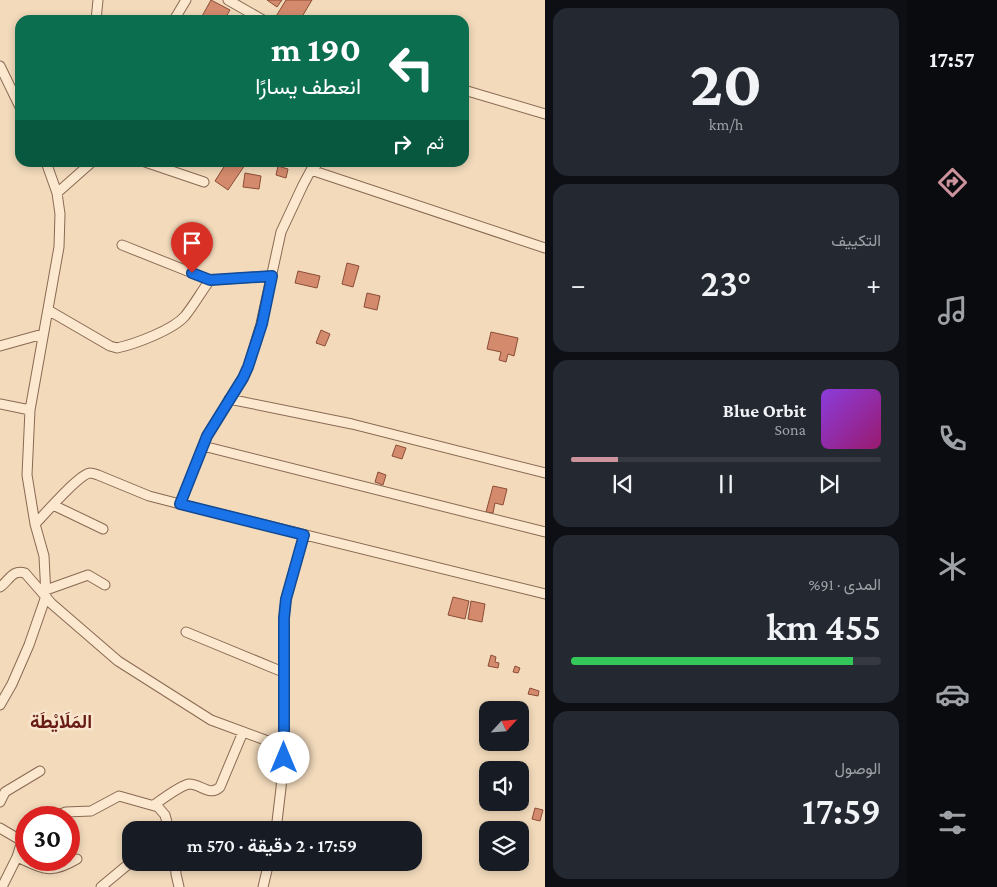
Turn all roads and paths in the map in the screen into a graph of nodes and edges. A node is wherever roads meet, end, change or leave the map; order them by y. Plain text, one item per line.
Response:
1 (98, 0) edge
2 (186, 0) edge
3 (228, 0) edge
4 (96, 15) edge
5 (178, 15) edge
6 (254, 15) edge
7 (0, 66) edge
8 (469, 92) edge
9 (15, 97) edge
10 (544, 114) edge
11 (48, 167) edge
12 (86, 167) edge
13 (160, 167) edge
14 (314, 167) edge
15 (311, 170) junction
16 (204, 182) dead end
17 (57, 192) junction
18 (122, 245) dead end
19 (544, 248) edge
20 (272, 276) junction
21 (210, 280) junction
22 (48, 310) junction
23 (43, 334) junction
24 (0, 346) edge
25 (229, 399) junction
26 (0, 404) edge
27 (30, 410) junction
28 (203, 446) junction
29 (544, 473) edge
30 (180, 504) junction
31 (53, 505) junction
32 (35, 524) junction
33 (103, 529) dead end
34 (544, 532) edge
35 (304, 535) junction
36 (105, 585) dead end
37 (0, 587) edge
38 (46, 593) junction
39 (544, 594) edge
40 (186, 632) dead end
41 (283, 672) junction
42 (0, 705) edge
43 (243, 732) junction
44 (284, 747) junction
45 (40, 772) dead end
46 (0, 802) edge
47 (154, 805) junction
48 (80, 811) edge
49 (167, 821) edge
50 (277, 821) edge
51 (0, 828) edge
52 (15, 835) edge
53 (15, 860) edge
54 (122, 870) edge
55 (177, 871) edge
56 (267, 871) edge
57 (2, 887) edge
58 (101, 887) edge
59 (180, 887) edge
60 (263, 887) edge

1 - 4 street
2 - 5 street
3 - 6 street
7 - 9 street
8 - 10 street
11 - 17 street
12 - 17 street
13 - 16 street
14 - 15 street
15 - 19 street
15 - 20 street
17 - 22 street
18 - 21 street
20 - 21 street
20 - 25 street
21 - 22 street
22 - 23 street
23 - 24 street
23 - 27 street
25 - 28 street
25 - 29 street
26 - 27 street
27 - 32 street
28 - 30 street
28 - 34 street
30 - 31 street
30 - 35 street
31 - 32 street
31 - 33 street
32 - 38 street
35 - 39 street
35 - 41 street
36 - 38 street
37 - 38 street
38 - 42 street
38 - 43 street
40 - 41 street
41 - 44 street
43 - 44 street
43 - 47 street
44 - 50 street
45 - 46 street
47 - 48 street
47 - 49 street
51 - 52 street
53 - 57 street
54 - 58 street
55 - 59 street
56 - 60 street

